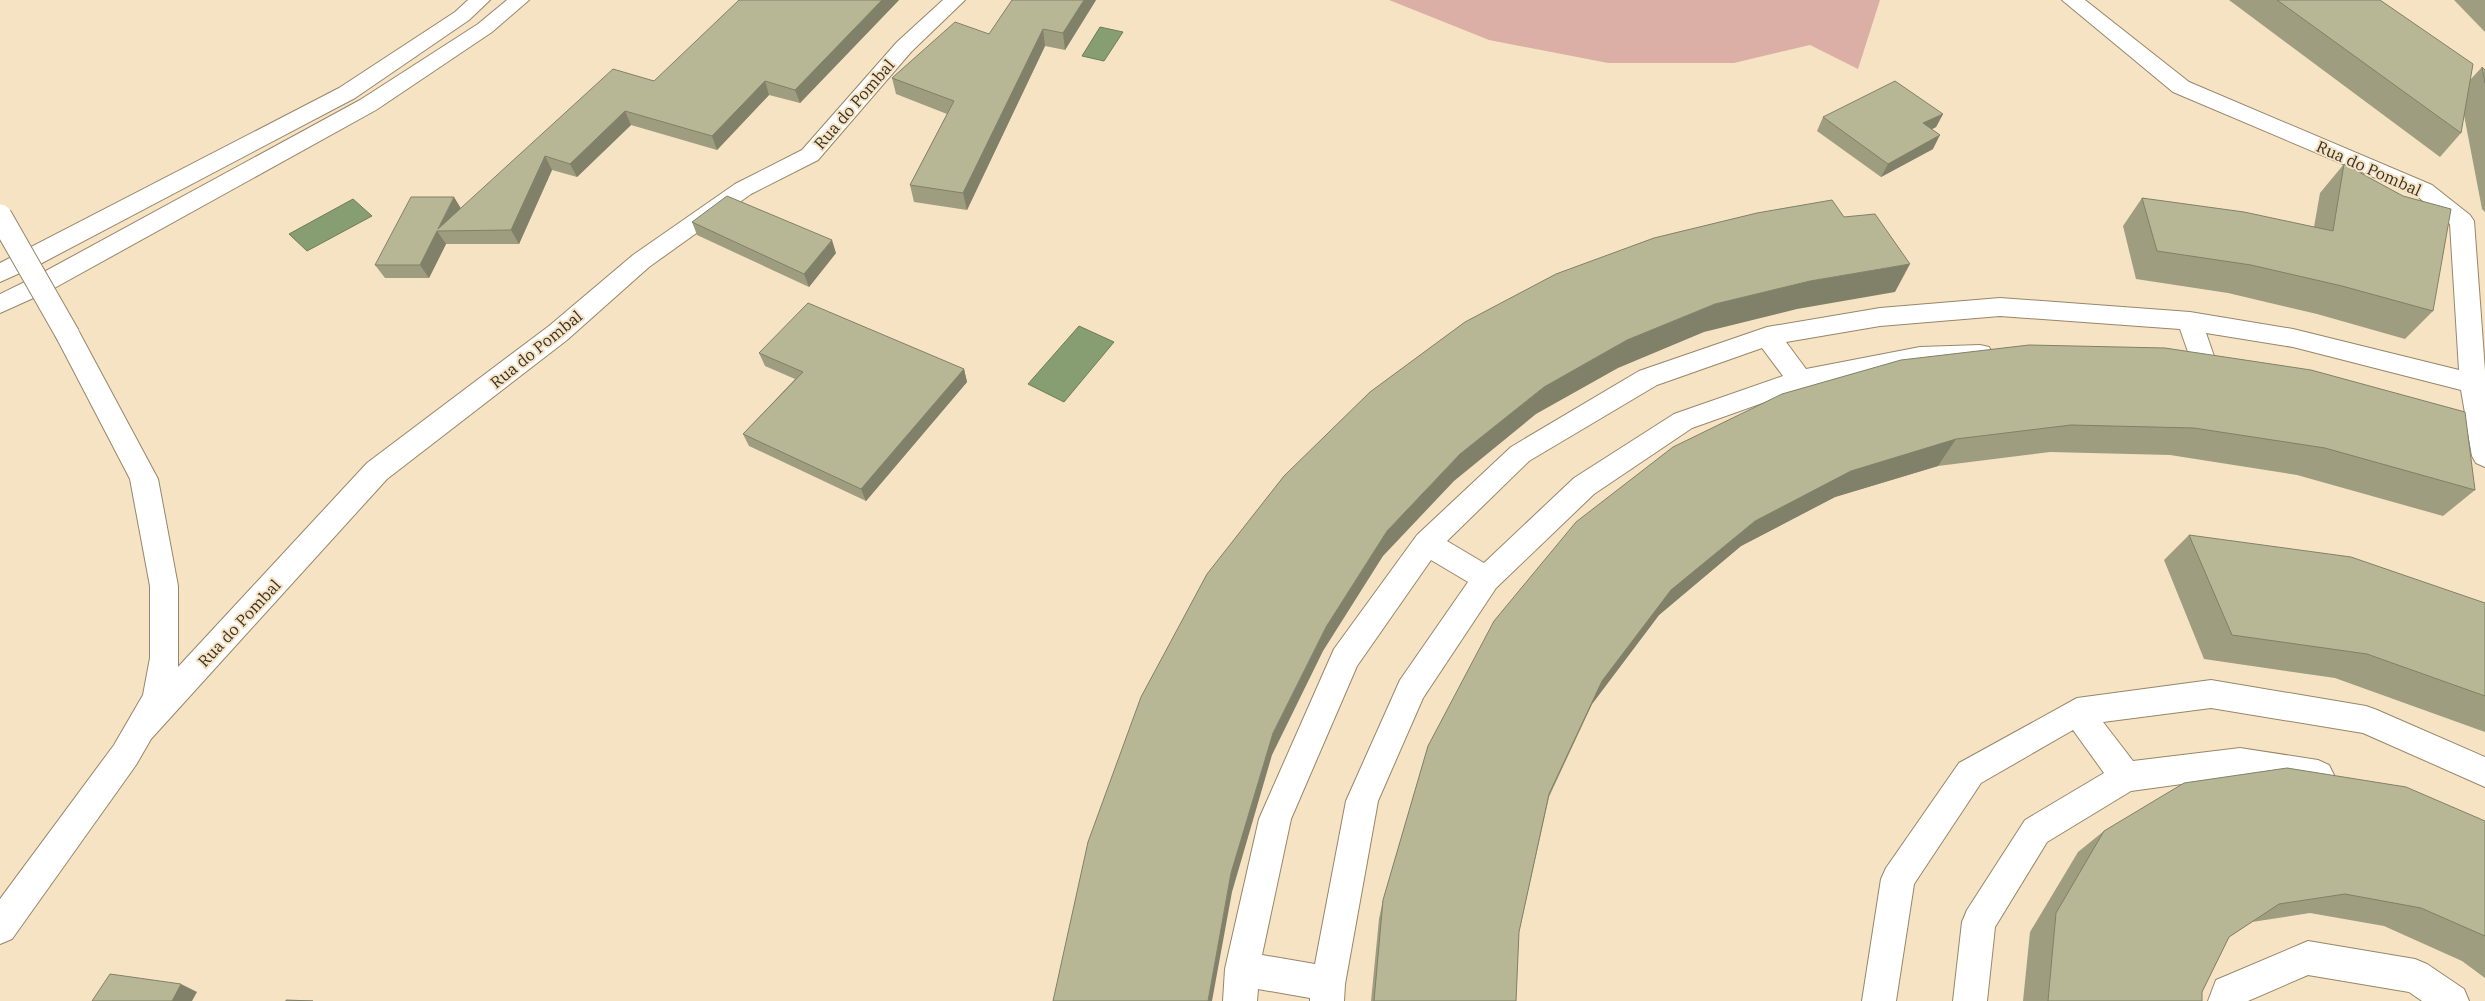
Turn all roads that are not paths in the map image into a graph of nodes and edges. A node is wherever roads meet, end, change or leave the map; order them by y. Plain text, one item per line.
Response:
1 (480, 0) edge
2 (519, 0) edge
3 (955, 0) edge
4 (2072, 0) edge
5 (0, 216) edge
6 (0, 273) edge
7 (0, 304) edge
8 (2190, 320) junction
9 (1767, 336) junction
10 (2007, 353) edge
11 (2174, 360) edge
12 (2203, 362) junction
13 (2231, 368) edge
14 (1800, 380) junction
15 (2473, 383) junction
16 (2407, 408) edge
17 (2481, 427) junction
18 (2485, 456) edge
19 (1427, 542) junction
20 (1486, 579) junction
21 (2077, 712) junction
22 (141, 729) junction
23 (2485, 772) edge
24 (2126, 777) junction
25 (2343, 780) edge
26 (0, 927) edge
27 (1241, 985) edge
28 (1328, 992) edge
29 (1879, 1001) edge
30 (1970, 1001) edge
31 (2226, 1001) edge
32 (2452, 1001) edge

1 - 6 main road
2 - 7 main road
3 - 22 main road, Rua do Pombal
4 - 15 main road, Rua do Pombal
5 - 22 main road, bridge
8 - 9 main road
8 - 12 main road
8 - 15 main road
9 - 14 main road
9 - 19 main road
10 - 14 main road
11 - 12 main road
12 - 13 main road
14 - 20 main road
15 - 17 main road, Rua do Pombal
16 - 17 main road
17 - 18 main road, Rua do Pombal
19 - 20 main road
19 - 27 main road
20 - 28 main road
21 - 23 main road
21 - 24 main road
21 - 29 main road
22 - 26 main road
24 - 25 main road
24 - 30 main road
27 - 28 main road
31 - 32 main road

